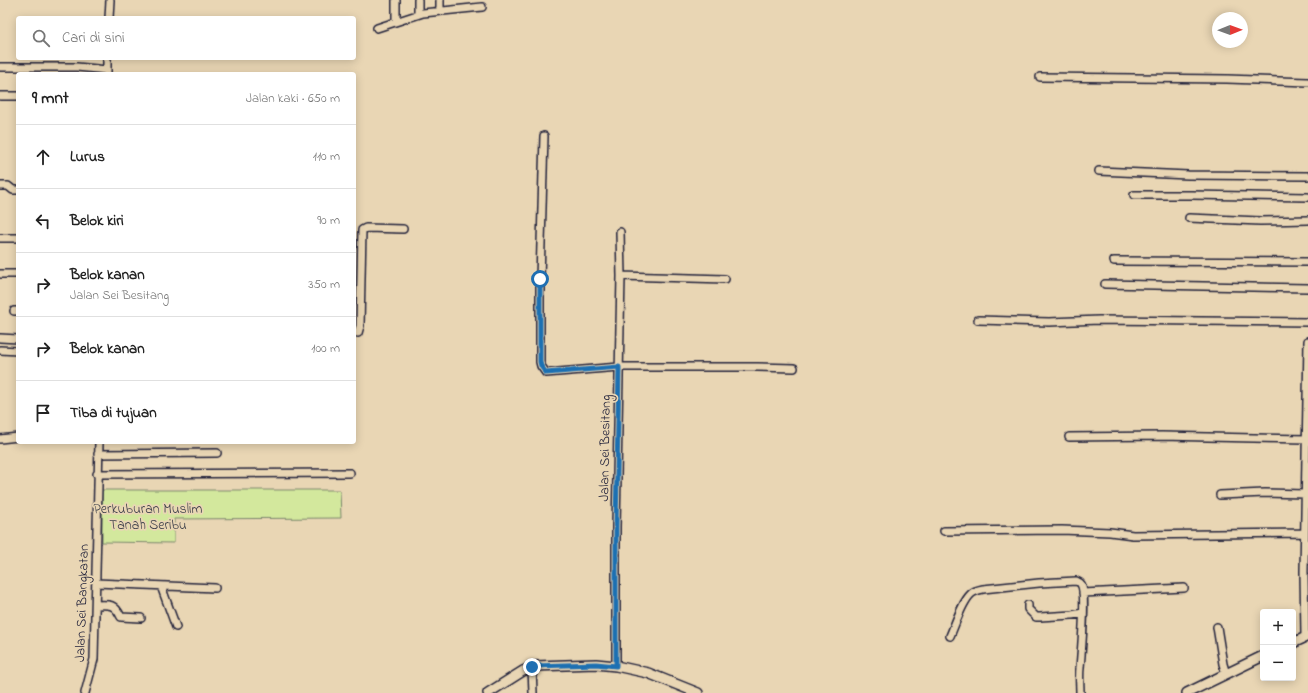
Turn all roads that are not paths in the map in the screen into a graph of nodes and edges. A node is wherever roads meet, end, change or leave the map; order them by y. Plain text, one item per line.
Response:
1 (110, 0) edge
2 (396, 0) edge
3 (418, 0) edge
4 (440, 0) edge
5 (462, 0) edge
6 (477, 5) edge
7 (462, 9) junction
8 (440, 11) junction
9 (418, 14) junction
10 (109, 16) edge
11 (396, 21) junction
12 (377, 28) dead end
13 (108, 60) edge
14 (0, 67) edge
15 (107, 72) edge
16 (1040, 77) dead end
17 (1308, 82) edge
18 (0, 96) edge
19 (16, 96) edge
20 (544, 136) dead end
21 (1100, 171) dead end
22 (1308, 176) edge
23 (0, 186) edge
24 (16, 190) edge
25 (1134, 196) dead end
26 (1308, 197) edge
27 (1189, 218) dead end
28 (1308, 220) edge
29 (403, 229) dead end
30 (620, 232) dead end
31 (0, 238) edge
32 (16, 238) edge
33 (1114, 261) dead end
34 (1308, 262) edge
35 (0, 274) edge
36 (16, 274) edge
37 (620, 276) junction
38 (725, 279) dead end
39 (1105, 284) dead end
40 (1308, 288) edge
41 (978, 320) dead end
42 (1308, 322) edge
43 (356, 332) edge
44 (0, 338) edge
45 (16, 339) edge
46 (1308, 341) edge
47 (0, 350) edge
48 (16, 351) edge
49 (619, 367) junction
50 (794, 368) dead end
51 (1308, 369) edge
52 (1308, 389) edge
53 (1308, 418) edge
54 (16, 437) edge
55 (1069, 437) dead end
56 (0, 440) edge
57 (1307, 443) edge
58 (99, 444) edge
59 (217, 453) dead end
60 (98, 454) junction
61 (350, 472) dead end
62 (98, 474) junction
63 (1306, 494) junction
64 (1220, 495) dead end
65 (944, 530) dead end
66 (1304, 533) junction
67 (96, 583) junction
68 (161, 586) junction
69 (215, 588) dead end
70 (1184, 588) dead end
71 (1083, 593) junction
72 (1028, 604) dead end
73 (96, 605) junction
74 (1083, 613) junction
75 (141, 618) dead end
76 (176, 627) dead end
77 (1217, 627) dead end
78 (950, 636) dead end
79 (1306, 636) edge
80 (1296, 641) edge
81 (1260, 657) edge
82 (616, 666) junction
83 (532, 667) junction
84 (1226, 674) junction
85 (85, 693) edge
86 (488, 693) edge
87 (533, 693) edge
88 (698, 693) edge
89 (1080, 693) edge
90 (1187, 693) edge

1 - 10 street
2 - 11 street
3 - 9 street
4 - 8 street
5 - 7 street
6 - 7 street
7 - 8 street
8 - 9 street
9 - 11 street
11 - 12 street
13 - 15 street
14 - 15 street
16 - 17 street
18 - 19 street
20 - 49 street
21 - 22 street
23 - 24 street
25 - 26 street
27 - 28 street
29 - 43 street
30 - 37 street, Jalan Sei Besitang
31 - 32 street
33 - 34 street
35 - 36 street
37 - 38 street
37 - 49 street, Jalan Sei Besitang
39 - 40 street
41 - 42 street
44 - 45 street
46 - 51 street
47 - 48 street
49 - 50 street
49 - 82 street, Jalan Sei Besitang
51 - 52 street
52 - 53 street
53 - 57 street
54 - 56 street
55 - 57 street
57 - 63 street
58 - 60 street, Jalan Sei Bangkatan
59 - 60 street
60 - 62 street, Jalan Sei Bangkatan
61 - 62 street
62 - 67 street, Jalan Sei Bangkatan
63 - 64 street
63 - 66 street
65 - 66 street
66 - 79 street
67 - 68 street
67 - 73 street, Jalan Sei Bangkatan
68 - 69 street
68 - 76 street
70 - 71 street
71 - 74 street
71 - 78 street
72 - 74 street
73 - 75 street
73 - 85 street, Jalan Sei Bangkatan
74 - 89 street
77 - 84 street
79 - 80 main road
81 - 84 main road
82 - 83 main road
82 - 88 main road
83 - 86 main road
83 - 87 street
84 - 90 main road

